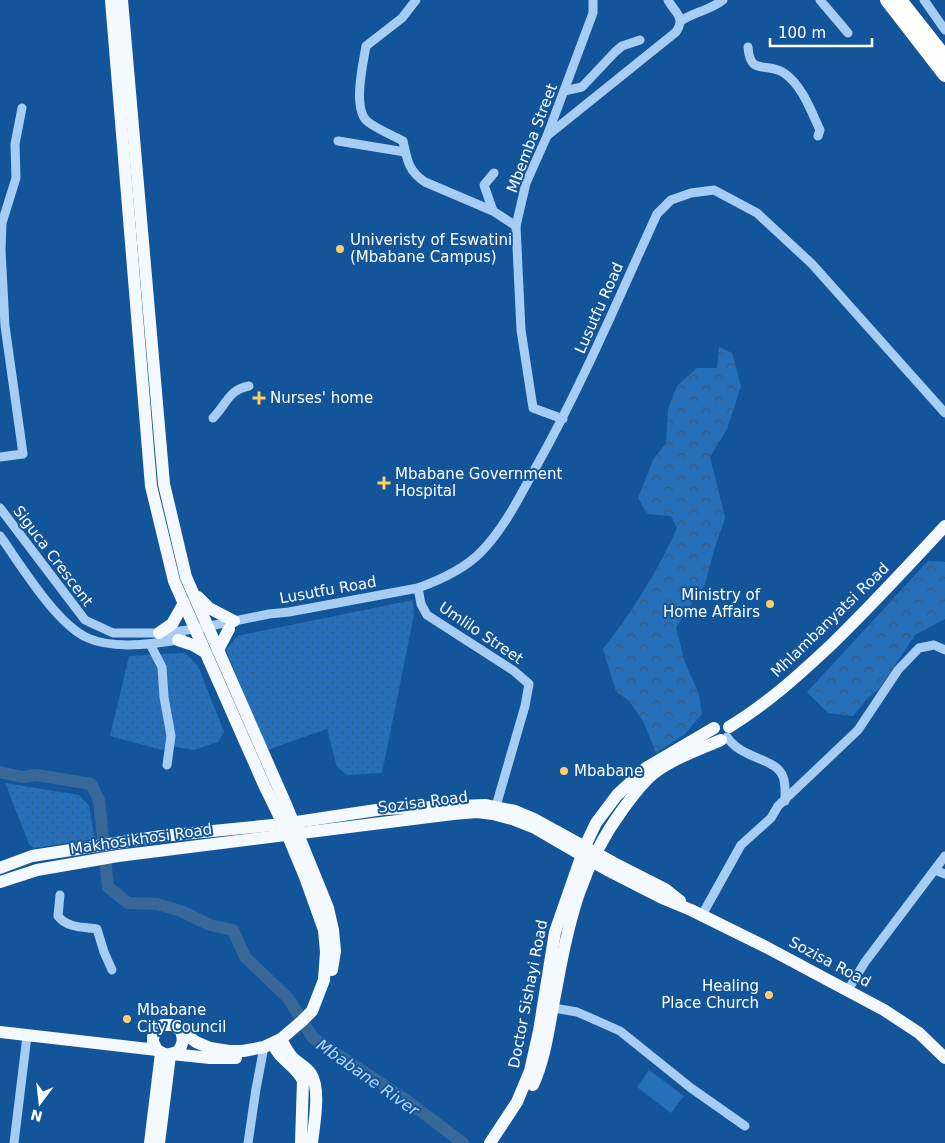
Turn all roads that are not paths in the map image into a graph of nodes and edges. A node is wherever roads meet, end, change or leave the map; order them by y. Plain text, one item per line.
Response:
1 (111, 0) edge
2 (122, 0) edge
3 (416, 0) edge
4 (593, 0) edge
5 (668, 0) edge
6 (723, 0) edge
7 (820, 0) edge
8 (887, 0) edge
9 (900, 0) edge
10 (924, 0) edge
11 (681, 21) junction
12 (945, 30) edge
13 (848, 33) dead end
14 (640, 40) dead end
15 (748, 47) dead end
16 (945, 57) edge
17 (945, 75) edge
18 (564, 92) junction
19 (22, 108) dead end
20 (547, 136) junction
21 (818, 136) dead end
22 (338, 140) dead end
23 (405, 152) junction
24 (494, 173) dead end
25 (493, 212) junction
26 (516, 226) junction
27 (249, 386) dead end
28 (945, 413) edge
29 (213, 418) dead end
30 (563, 419) junction
31 (0, 457) edge
32 (0, 508) edge
33 (945, 526) edge
34 (0, 536) edge
35 (418, 588) junction
36 (192, 592) junction
37 (184, 603) junction
38 (232, 625) junction
39 (203, 632) junction
40 (159, 633) junction
41 (178, 640) junction
42 (150, 644) junction
43 (945, 650) edge
44 (212, 651) junction
45 (726, 735) junction
46 (167, 765) dead end
47 (268, 792) junction
48 (282, 796) junction
49 (785, 801) junction
50 (495, 810) junction
51 (315, 819) junction
52 (250, 828) junction
53 (593, 828) junction
54 (290, 829) junction
55 (332, 830) junction
56 (584, 849) junction
57 (945, 856) edge
58 (609, 866) junction
59 (0, 868) edge
60 (935, 870) junction
61 (945, 874) edge
62 (316, 876) junction
63 (584, 880) junction
64 (0, 882) edge
65 (60, 895) dead end
66 (696, 913) junction
67 (568, 927) junction
68 (555, 932) junction
69 (112, 970) dead end
70 (848, 990) junction
71 (547, 1007) junction
72 (311, 1016) junction
73 (181, 1031) junction
74 (0, 1032) edge
75 (155, 1032) junction
76 (27, 1036) junction
77 (119, 1046) junction
78 (273, 1046) junction
79 (165, 1053) junction
80 (945, 1058) edge
81 (745, 1126) dead end
82 (14, 1143) edge
83 (150, 1143) edge
84 (159, 1143) edge
85 (248, 1143) edge
86 (300, 1143) edge
87 (312, 1143) edge
88 (490, 1143) edge
89 (498, 1143) edge

1 - 37 main road
2 - 36 main road
3 - 23 street
4 - 18 street, Mbemba Street
5 - 11 street
6 - 11 street
7 - 13 street
8 - 17 highway
9 - 16 highway
10 - 12 street
11 - 20 street
14 - 18 street
15 - 21 street
18 - 20 street, Mbemba Street
19 - 31 street
20 - 26 street, Mbemba Street
22 - 23 street
23 - 25 street
24 - 25 street
25 - 26 street
26 - 30 street, Mbemba Street
27 - 29 street
28 - 30 street, Lusutfu Road
30 - 35 street, Lusutfu Road
32 - 40 street, Siguca Crescent
33 - 45 main road, Mhlambanyatsi Road
34 - 42 street, Siguca Crescent
35 - 38 street, Lusutfu Road
35 - 50 street, Umlilo Street
36 - 38 main road
36 - 39 main road
37 - 39 main road
37 - 40 main road
38 - 39 street, Lusutfu Road
38 - 44 main road
39 - 40 street, Siguca Crescent
39 - 41 street, Siguca Crescent
39 - 44 main road
41 - 42 street, Siguca Crescent
41 - 44 main road
42 - 46 street
43 - 49 street
44 - 47 main road
44 - 48 main road
45 - 49 street
45 - 53 main road
45 - 56 main road, Mhlambanyatsi Road
47 - 52 main road
47 - 54 main road
48 - 51 main road
48 - 54 main road
49 - 66 street
50 - 51 main road, Sozisa Road
50 - 55 main road, Sozisa Road
50 - 56 main road, Sozisa Road
51 - 54 main road, Sozisa Road
52 - 54 main road, Makhosikhosi Road
52 - 59 main road, Makhosikhosi Road
53 - 56 main road
53 - 56 main road
54 - 55 main road, Sozisa Road
54 - 62 main road
54 - 64 main road, Makhosikhosi Road
54 - 72 main road
55 - 62 main road
56 - 58 main road, Sozisa Road
56 - 58 main road
56 - 63 main road, Doctor Sishayi Road
56 - 68 main road, Doctor Sishayi Road
57 - 60 street
58 - 63 main road
58 - 66 main road, Sozisa Road
60 - 61 street
60 - 70 street
62 - 72 main road
63 - 67 main road, Doctor Sishayi Road
65 - 69 street
66 - 70 main road, Sozisa Road
67 - 68 main road
67 - 71 main road, Doctor Sishayi Road
68 - 71 main road, Doctor Sishayi Road
70 - 80 main road, Sozisa Road
71 - 81 street
71 - 88 main road, Doctor Sishayi Road
71 - 89 main road, Doctor Sishayi Road
72 - 78 main road
73 - 75 main road
73 - 78 main road
73 - 79 main road
74 - 76 main road
75 - 77 main road
75 - 79 main road
76 - 77 main road
76 - 82 street
77 - 79 main road
78 - 79 main road
78 - 85 street
78 - 86 main road
78 - 87 main road
79 - 83 main road
79 - 84 main road

